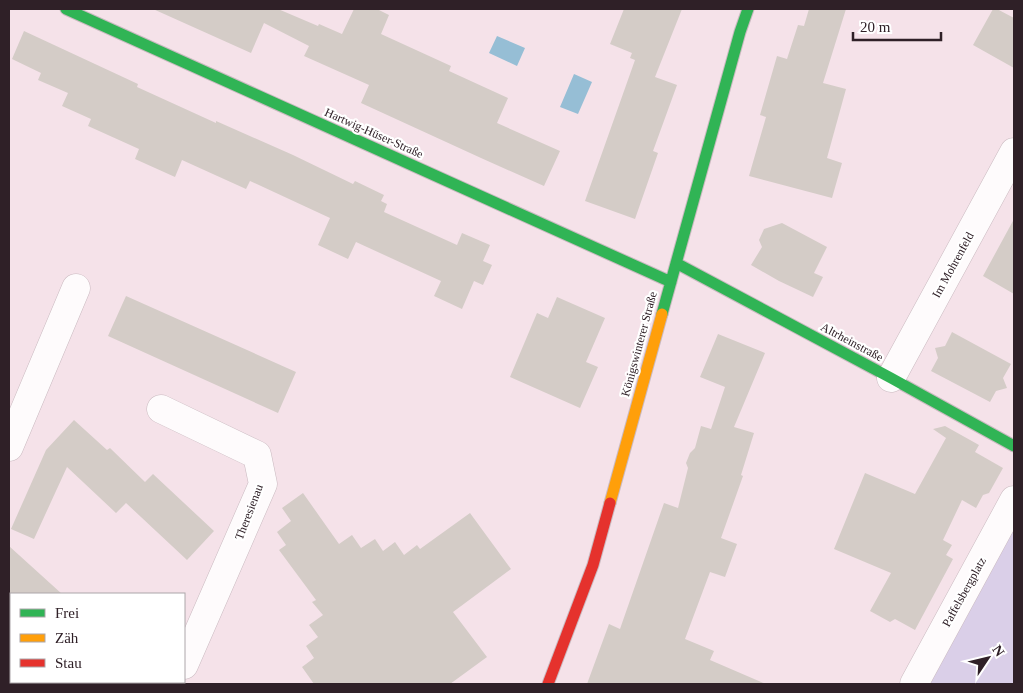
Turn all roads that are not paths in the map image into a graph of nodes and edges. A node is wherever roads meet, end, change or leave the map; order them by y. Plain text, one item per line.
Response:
1 (66, 9) edge
2 (748, 9) edge
3 (1014, 152) edge
4 (676, 263) junction
5 (671, 282) junction
6 (76, 288) dead end
7 (891, 378) junction
8 (161, 409) dead end
9 (1014, 446) edge
10 (9, 447) edge
11 (1014, 500) edge
12 (185, 662) edge
13 (548, 684) edge
14 (914, 684) edge

1 - 5 street, Hartwig-Hüser-Straße
2 - 4 street, Königswinterer Straße
3 - 7 street, Im Mohrenfeld
4 - 5 street, Königswinterer Straße
4 - 7 street, Altrheinstraße
5 - 13 street, Königswinterer Straße
6 - 10 street
7 - 9 street, Altrheinstraße
8 - 12 street, Theresienau
11 - 14 street, Paffelsbergplatz

